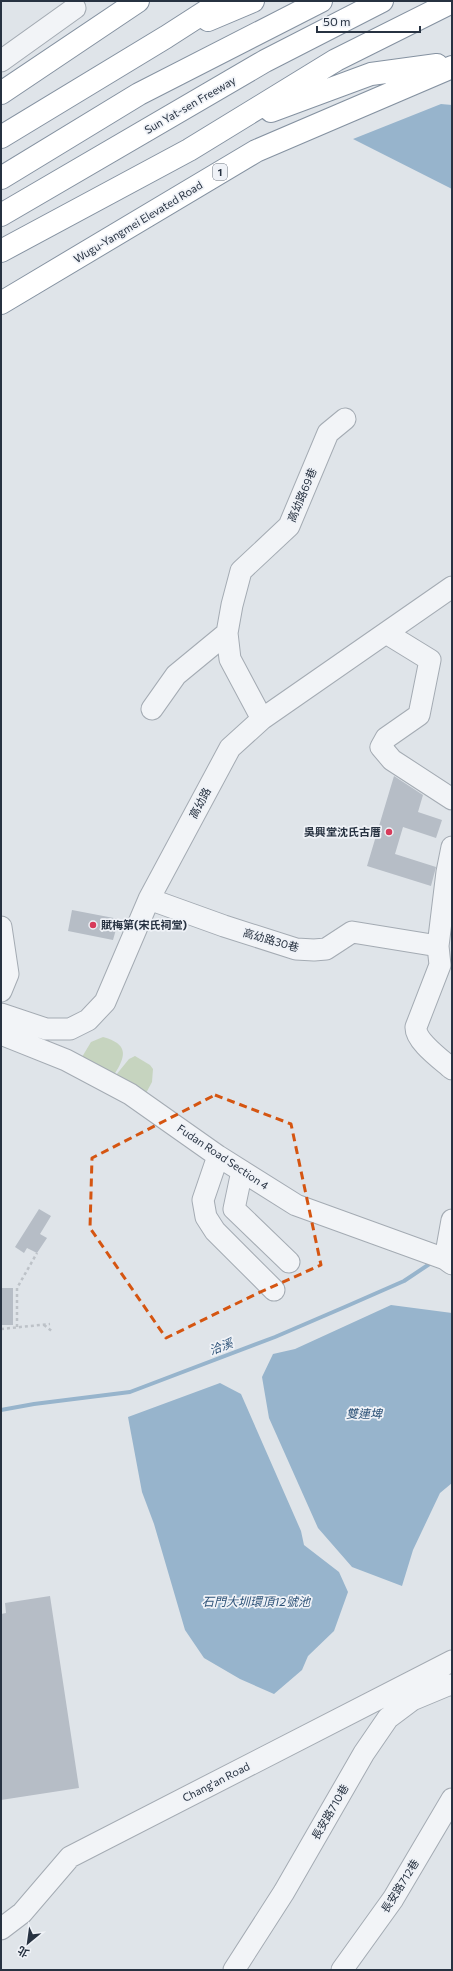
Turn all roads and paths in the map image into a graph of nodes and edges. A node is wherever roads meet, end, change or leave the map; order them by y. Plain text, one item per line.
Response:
1 (138, 1) edge
2 (222, 1) edge
3 (253, 1) edge
4 (321, 1) edge
5 (382, 1) edge
6 (452, 2) edge
7 (74, 8) dead end
8 (166, 37) junction
9 (1, 61) edge
10 (452, 66) edge
11 (1, 94) edge
12 (226, 127) junction
13 (1, 136) edge
14 (1, 178) edge
15 (1, 215) edge
16 (1, 252) edge
17 (1, 304) edge
18 (345, 419) dead end
19 (452, 587) edge
20 (227, 633) junction
21 (386, 633) junction
22 (152, 709) dead end
23 (262, 719) junction
24 (451, 798) edge
25 (452, 847) edge
26 (149, 899) junction
27 (1, 927) edge
28 (438, 946) junction
29 (1, 991) edge
30 (1, 1014) edge
31 (1, 1034) edge
32 (452, 1069) edge
33 (218, 1156) junction
34 (242, 1171) junction
35 (452, 1220) edge
36 (37, 1254) dead end
37 (289, 1262) dead end
38 (448, 1262) edge
39 (274, 1290) dead end
40 (44, 1324) junction
41 (50, 1324) dead end
42 (17, 1327) junction
43 (1, 1329) edge
44 (53, 1332) dead end
45 (452, 1661) edge
46 (452, 1685) edge
47 (452, 1799) edge
48 (1, 1929) edge
49 (234, 1970) edge
50 (342, 1970) edge

1 - 11 highway
2 - 8 highway
3 - 8 highway
4 - 14 highway
5 - 15 highway, Sun Yat-sen Freeway
6 - 12 highway
7 - 9 street
8 - 13 highway
10 - 12 highway
10 - 17 highway, Wugu-Yangmei Elevated Road / 1
12 - 16 highway
18 - 20 street, 高幼路69巷
19 - 21 street, 高幼路
20 - 22 street
20 - 23 street, 高幼路69巷
21 - 23 street, 高幼路
21 - 24 street
23 - 26 street, 高幼路
25 - 28 street
26 - 28 street, 高幼路30巷
26 - 30 street, 高幼路
27 - 29 street
28 - 32 street
31 - 33 street, Fudan Road Section 4
33 - 34 street, Fudan Road Section 4
33 - 39 street
34 - 37 street
34 - 38 street, Fudan Road Section 4
35 - 38 street
36 - 42 path
40 - 41 path
40 - 42 path
40 - 44 path
42 - 43 path
45 - 48 street, Chang'an Road
46 - 49 street, 長安路710巷
47 - 50 street, 長安路712巷

